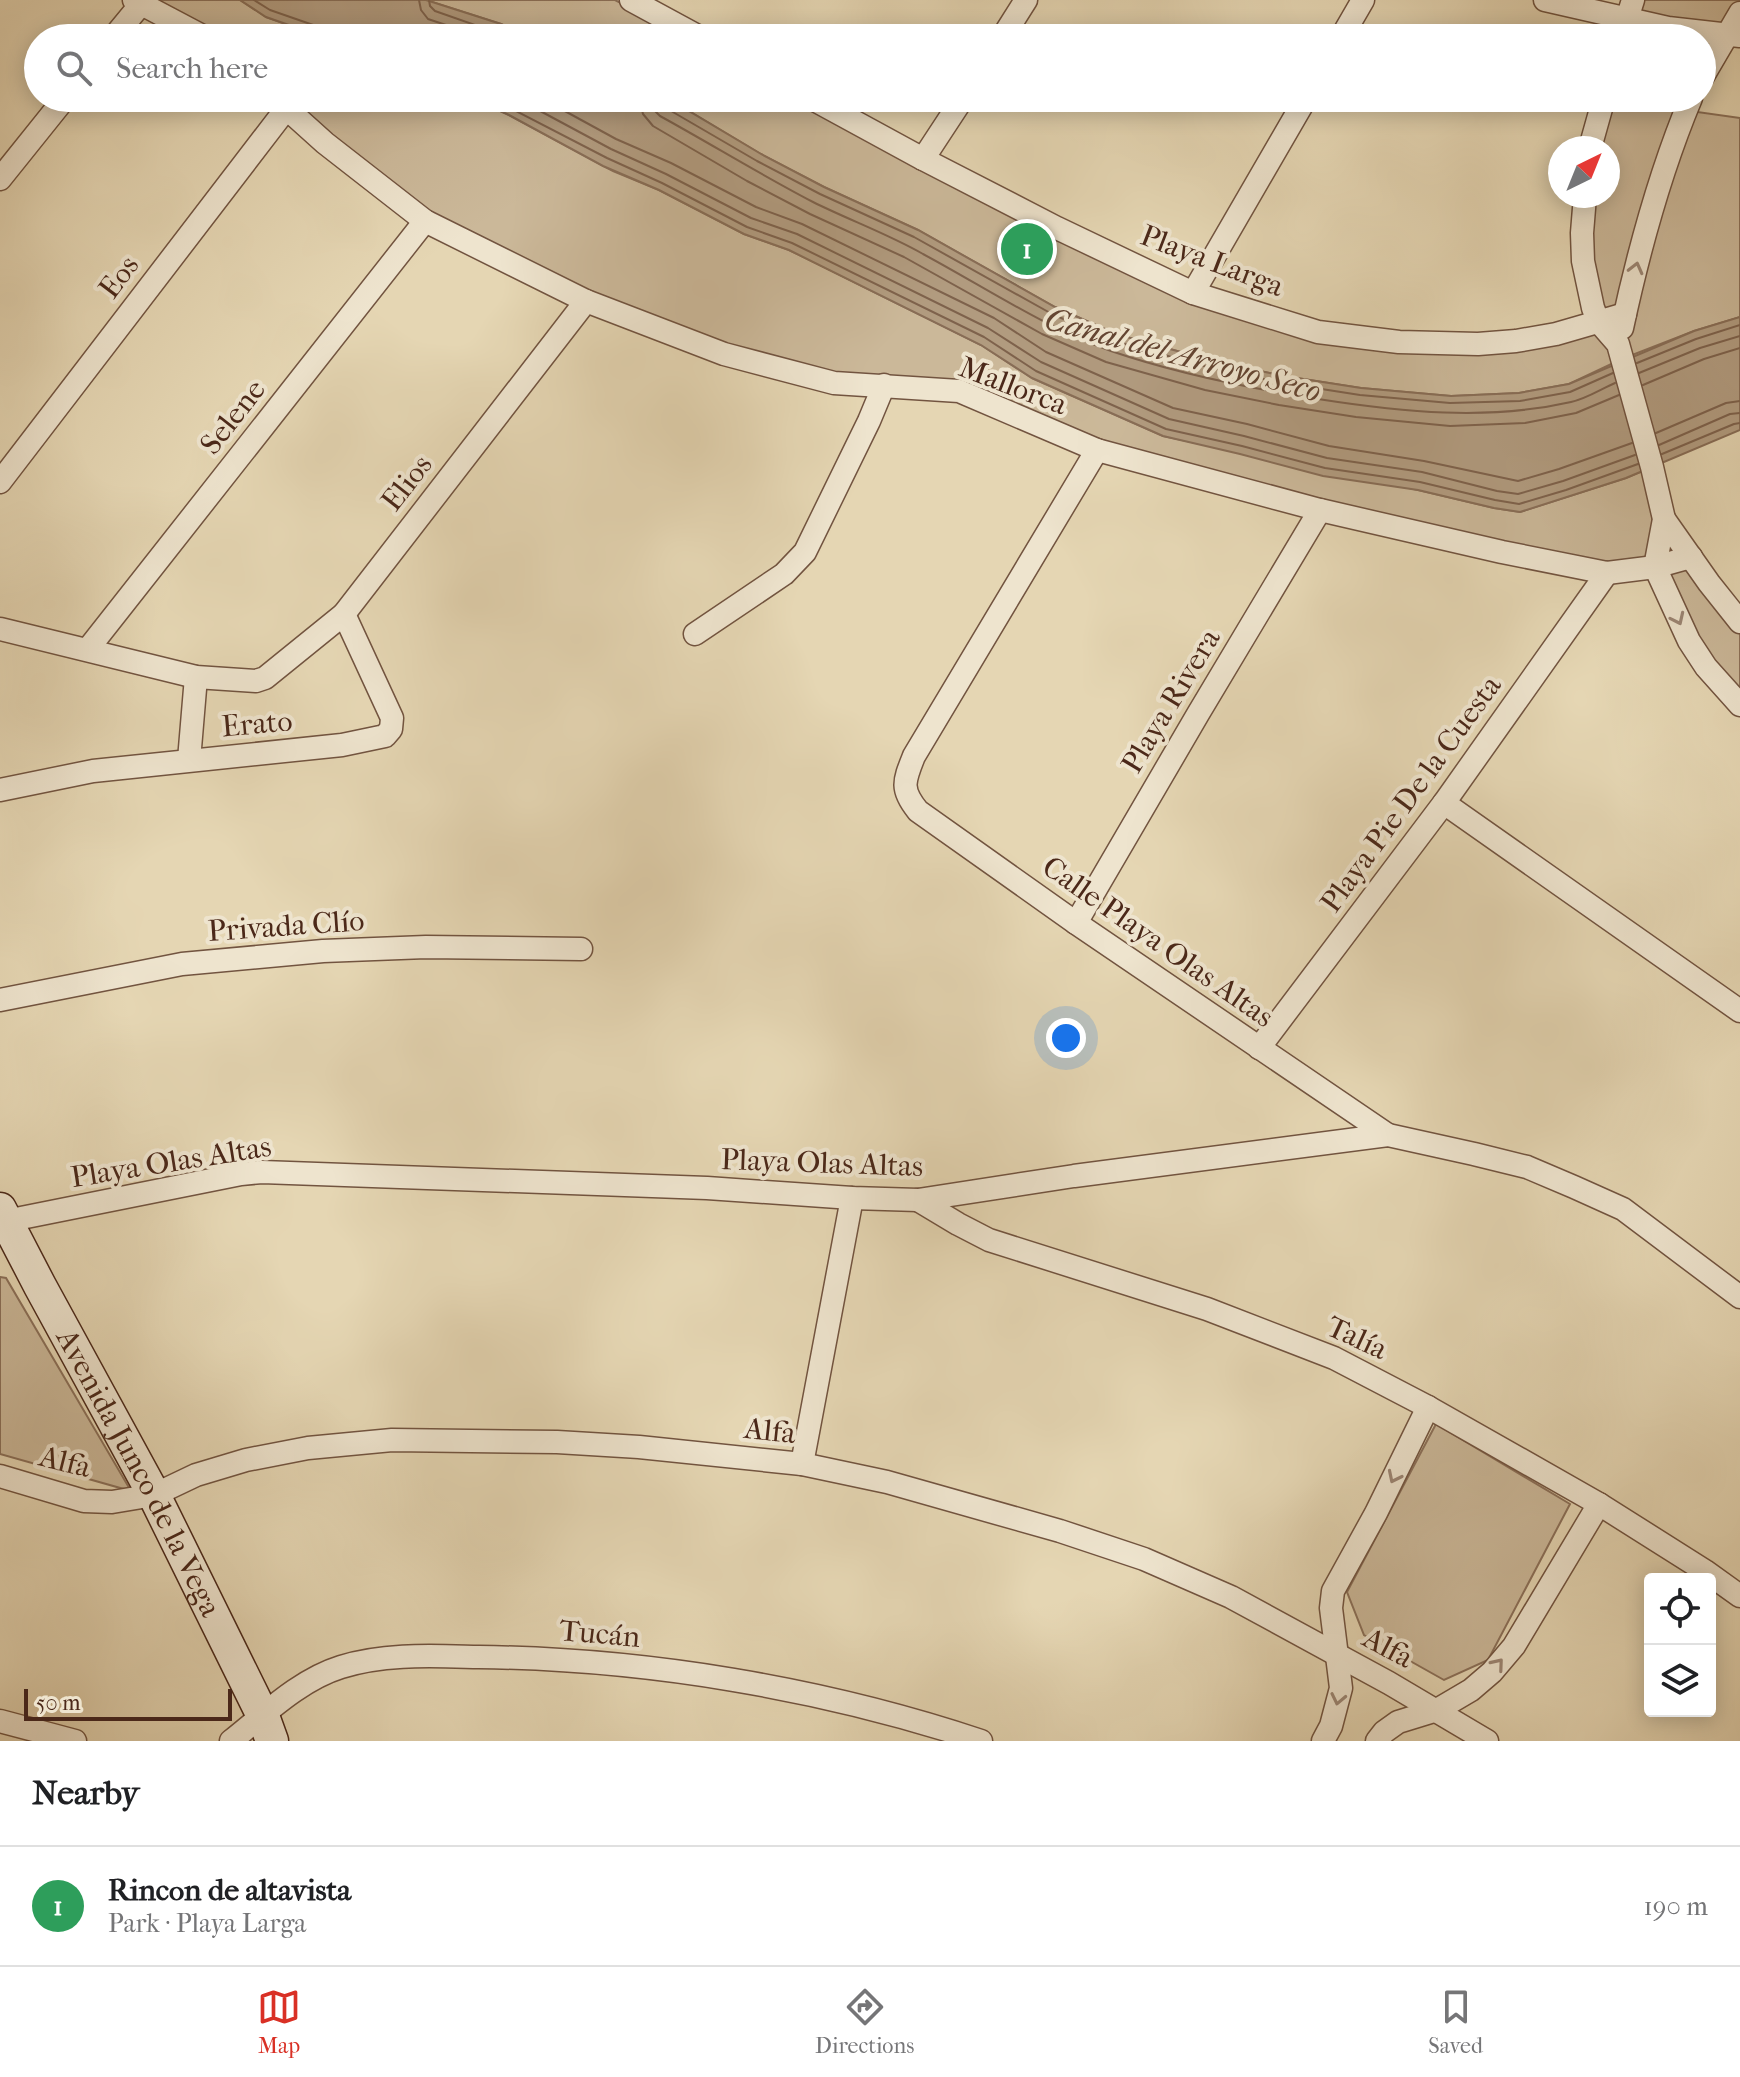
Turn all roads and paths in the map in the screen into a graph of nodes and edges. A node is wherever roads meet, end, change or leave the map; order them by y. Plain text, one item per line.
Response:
1 (631, 0) edge
2 (1026, 0) edge
3 (1363, 0) edge
4 (1545, 0) edge
5 (138, 2) edge
6 (1740, 13) edge
7 (1627, 19) edge
8 (123, 24) edge
9 (180, 24) edge
10 (675, 24) edge
11 (1011, 24) edge
12 (1349, 24) edge
13 (1650, 24) edge
14 (1733, 36) edge
15 (1716, 59) edge
16 (54, 112) edge
17 (274, 112) edge
18 (291, 112) edge
19 (837, 112) edge
20 (954, 112) edge
21 (1298, 112) edge
22 (1600, 112) edge
23 (1685, 112) edge
24 (1593, 136) edge
25 (923, 159) junction
26 (0, 179) edge
27 (1584, 208) edge
28 (425, 221) junction
29 (1193, 293) junction
30 (586, 301) junction
31 (1625, 314) junction
32 (1598, 321) junction
33 (1620, 352) junction
34 (884, 385) junction
35 (1097, 450) junction
36 (0, 482) edge
37 (1320, 510) junction
38 (1664, 519) junction
39 (1691, 557) junction
40 (1655, 567) junction
41 (1607, 573) junction
42 (344, 614) junction
43 (1740, 622) edge
44 (0, 629) edge
45 (695, 634) dead end
46 (88, 649) junction
47 (196, 677) junction
48 (1740, 705) edge
49 (189, 760) junction
50 (0, 790) edge
51 (1444, 803) junction
52 (1076, 923) junction
53 (581, 949) dead end
54 (0, 1000) edge
55 (1740, 1011) edge
56 (1259, 1048) junction
57 (1388, 1135) junction
58 (852, 1198) junction
59 (918, 1200) junction
60 (3, 1215) edge
61 (1740, 1297) edge
62 (1428, 1407) junction
63 (802, 1464) junction
64 (0, 1476) edge
65 (154, 1495) junction
66 (1599, 1504) junction
67 (1740, 1596) edge
68 (1338, 1656) junction
69 (1437, 1710) junction
70 (0, 1721) edge
71 (267, 1728) edge
72 (75, 1741) edge
73 (231, 1741) edge
74 (981, 1741) edge
75 (1323, 1741) edge
76 (1377, 1741) edge
77 (1487, 1741) edge

1 - 10 street
2 - 11 street
3 - 12 street
4 - 7 street
5 - 8 street
5 - 9 street
6 - 14 street
7 - 13 street
14 - 15 street
16 - 26 street
17 - 36 street, Eos
18 - 28 street, Mallorca
19 - 25 street, Playa Larga
20 - 25 street
21 - 29 street
22 - 24 street
31 -> 23 street
25 - 29 street, Playa Larga
27 - 32 street
28 - 30 street, Mallorca
28 - 46 street, Selene
29 - 32 street, Playa Larga
30 - 34 street, Mallorca
30 - 42 street, Elios
31 - 32 street, Playa Larga
31 - 33 street
32 - 33 street
33 - 38 street
34 - 35 street, Mallorca
34 - 45 street
35 - 37 street, Mallorca
35 - 52 street, Calle Playa Olas Altas
37 - 41 street, Mallorca
37 - 52 street, Playa Rivera
38 - 39 street
38 - 40 street
39 - 40 street, Mallorca
39 - 43 street
40 - 41 street, Mallorca
40 -> 48 street
41 - 51 street, Playa Pie De la Cuesta
42 - 47 street, Elios
42 - 49 street, Erato
44 - 46 street
46 - 47 street
47 - 49 street
49 - 50 street, Erato
51 - 55 street
51 - 56 street, Playa Pie De la Cuesta
52 - 56 street, Calle Playa Olas Altas
53 - 54 street, Privada Clío
56 - 57 street, Calle Playa Olas Altas
57 - 59 street, Playa Olas Altas
57 - 61 street, Playa Olas Altas
58 - 59 street, Playa Olas Altas
58 - 60 street, Playa Olas Altas
58 - 63 street
59 - 62 street, Talía
60 - 65 street, Avenida Junco de la Vega
62 - 66 street, Talía
62 -> 68 street
63 - 65 street, Alfa
63 - 68 street, Alfa
64 - 65 street, Alfa
65 - 71 street, Avenida Junco de la Vega
66 - 67 street, Talía
69 -> 66 street
68 - 69 street, Alfa
68 -> 75 street
69 - 76 street
69 - 77 street, Alfa
70 - 72 street
71 - 73 street, Tucán
71 - 74 street, Tucán

